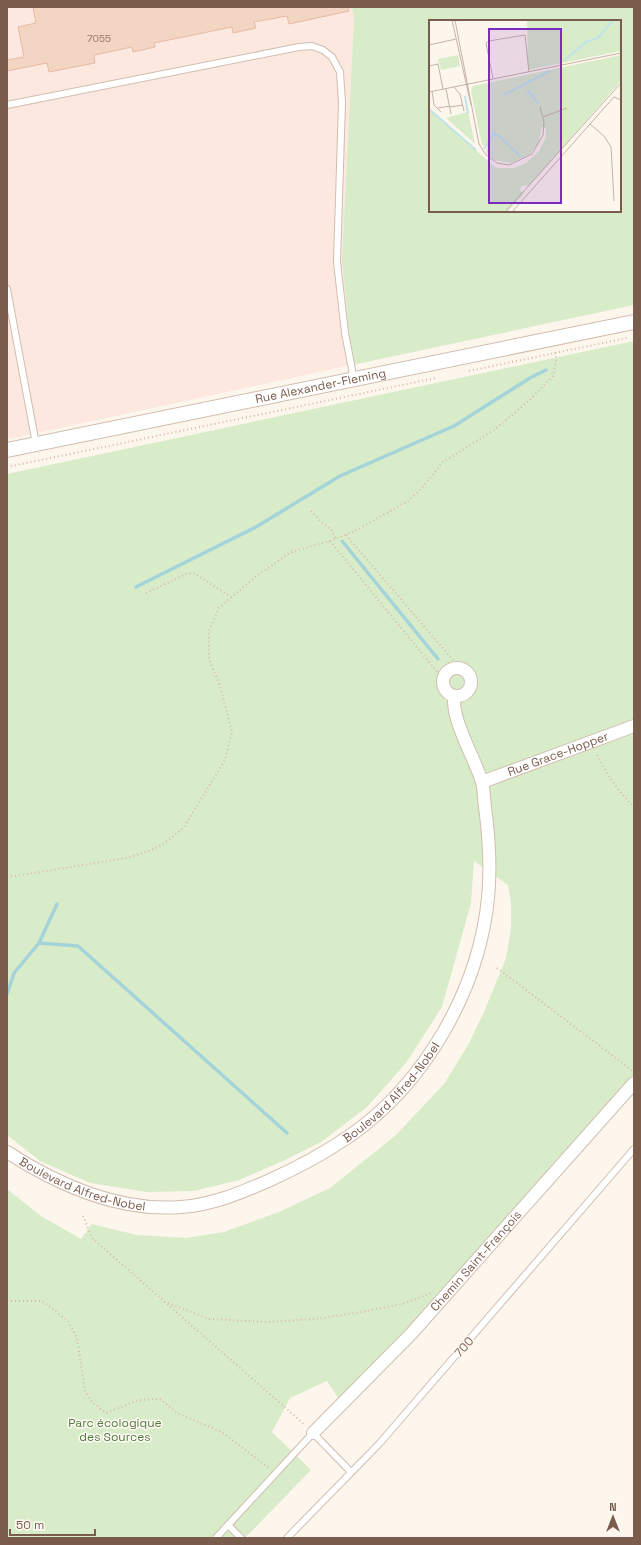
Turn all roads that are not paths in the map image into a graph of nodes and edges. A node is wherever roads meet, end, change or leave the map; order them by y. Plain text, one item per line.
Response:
1 (7, 105) edge
2 (7, 289) edge
3 (634, 322) edge
4 (354, 380) junction
5 (36, 444) junction
6 (7, 450) edge
7 (454, 696) dead end
8 (634, 726) edge
9 (482, 782) junction
10 (634, 1084) edge
11 (634, 1149) edge
12 (7, 1152) edge
13 (313, 1432) junction
14 (351, 1472) junction
15 (228, 1525) junction
16 (216, 1538) edge
17 (241, 1538) edge
18 (287, 1538) edge

1 - 4 lane
2 - 5 lane
3 - 4 street, Rue Alexander-Fleming
4 - 5 street, Rue Alexander-Fleming
5 - 6 street, Rue Alexander-Fleming
7 - 9 street, Boulevard Alfred-Nobel
8 - 9 street, Rue Grace-Hopper
9 - 12 street, Boulevard Alfred-Nobel
10 - 13 street, Chemin Saint-François
11 - 14 lane, 700
13 - 14 lane
13 - 15 lane
14 - 18 lane, 700
15 - 16 lane
15 - 17 lane

